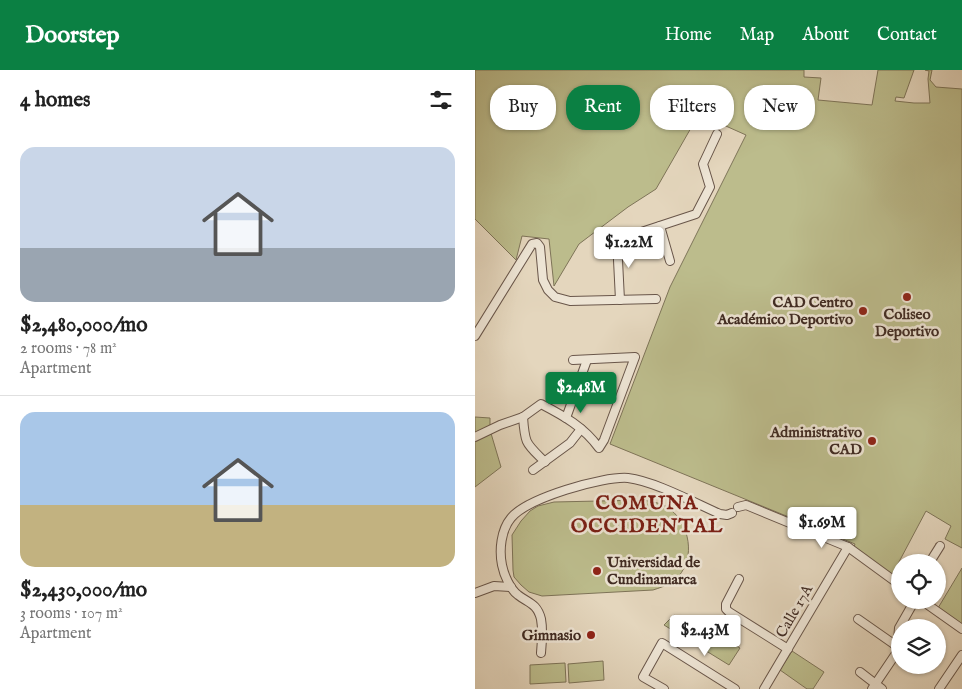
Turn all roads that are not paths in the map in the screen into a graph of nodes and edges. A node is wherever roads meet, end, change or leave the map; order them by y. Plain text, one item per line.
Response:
1 (717, 134) dead end
2 (660, 226) junction
3 (670, 261) dead end
4 (656, 299) dead end
5 (619, 300) junction
6 (475, 336) edge
7 (573, 360) dead end
8 (587, 360) junction
9 (523, 418) junction
10 (567, 418) junction
11 (581, 429) junction
12 (475, 438) edge
13 (545, 462) junction
14 (533, 470) dead end
15 (940, 546) dead end
16 (848, 547) junction
17 (935, 554) edge
18 (504, 573) junction
19 (891, 578) edge
20 (739, 580) dead end
21 (493, 586) junction
22 (511, 587) junction
23 (475, 593) edge
24 (934, 609) edge
25 (858, 619) dead end
26 (962, 629) edge
27 (891, 642) edge
28 (788, 649) junction
29 (541, 653) dead end
30 (962, 656) edge
31 (891, 662) edge
32 (860, 672) dead end
33 (876, 687) edge
34 (664, 689) edge
35 (735, 689) edge
36 (764, 689) edge
37 (939, 689) edge

1 - 2 street
2 - 3 street
2 - 5 street
4 - 5 street
5 - 6 street
7 - 8 street
8 - 10 street
8 - 11 street
9 - 10 street
9 - 12 street
9 - 13 street
10 - 11 street
11 - 13 street
13 - 14 street
15 - 17 street
16 - 18 street
16 - 19 street
16 - 28 street, Calle 17A
18 - 21 street
18 - 22 street
20 - 28 street
21 - 22 street
21 - 23 street
22 - 29 street
24 - 26 street
25 - 27 street
28 - 36 street, Calle 17A
30 - 37 street
31 - 33 street
32 - 33 street
34 - 35 street

